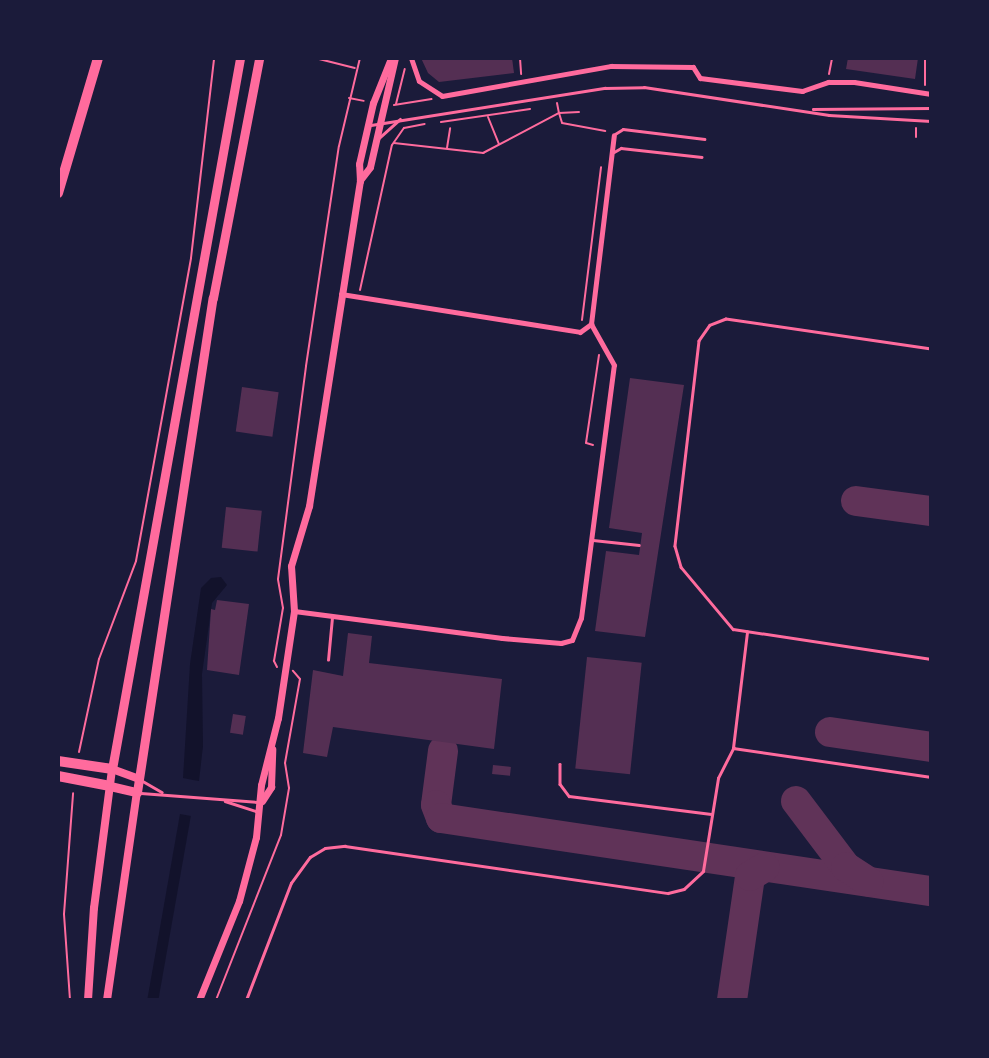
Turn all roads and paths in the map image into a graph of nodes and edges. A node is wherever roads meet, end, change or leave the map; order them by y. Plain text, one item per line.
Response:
1 (98, 58) edge
2 (214, 58) edge
3 (240, 58) edge
4 (259, 58) edge
5 (315, 58) edge
6 (360, 58) edge
7 (393, 58) edge
8 (520, 58) edge
9 (694, 58) edge
10 (832, 58) edge
11 (925, 58) edge
12 (412, 61) edge
13 (693, 67) junction
14 (356, 68) junction
15 (828, 82) junction
16 (522, 84) junction
17 (928, 94) edge
18 (396, 106) dead end
19 (486, 107) junction
20 (931, 108) edge
21 (530, 109) dead end
22 (810, 110) junction
23 (488, 115) junction
24 (400, 119) junction
25 (931, 121) edge
26 (380, 122) junction
27 (368, 126) junction
28 (450, 128) dead end
29 (606, 131) dead end
30 (614, 135) joint
31 (704, 139) dead end
32 (376, 140) junction
33 (394, 143) junction
34 (499, 145) junction
35 (447, 149) junction
36 (611, 154) junction
37 (702, 157) dead end
38 (602, 159) dead end
39 (360, 181) junction
40 (58, 193) edge
41 (340, 294) junction
42 (359, 296) junction
43 (591, 324) junction
44 (580, 332) junction
45 (594, 345) dead end
46 (931, 349) edge
47 (603, 448) junction
48 (591, 539) junction
49 (639, 545) dead end
50 (283, 608) dead end
51 (294, 611) junction
52 (332, 617) junction
53 (747, 632) junction
54 (931, 659) edge
55 (328, 660) dead end
56 (733, 748) junction
57 (79, 753) dead end
58 (58, 761) edge
59 (560, 764) dead end
60 (112, 769) junction
61 (58, 776) edge
62 (931, 777) edge
63 (139, 779) junction
64 (110, 786) junction
65 (137, 792) junction
66 (162, 792) junction
67 (73, 793) dead end
68 (225, 801) junction
69 (262, 802) junction
70 (285, 812) dead end
71 (260, 813) junction
72 (712, 814) junction
73 (70, 1000) edge
74 (88, 1000) edge
75 (107, 1000) edge
76 (199, 1000) edge
77 (216, 1000) edge
78 (246, 1000) edge

1 - 40 highway
2 - 57 path
3 - 60 main road
4 - 63 main road
5 - 14 path
6 - 14 path
7 - 26 street
7 - 27 street
8 - 16 path
9 - 13 street
10 - 15 path
11 - 17 path
12 - 16 street
12 - 18 path
13 - 15 street
13 - 16 street
14 - 50 path
15 - 17 street
19 - 22 lane
19 - 23 path
19 - 24 lane
20 - 22 lane
21 - 23 path
22 - 25 lane
23 - 33 path
23 - 34 path
24 - 26 lane
24 - 32 lane
26 - 27 lane
26 - 32 street
27 - 39 street
28 - 35 path
29 - 34 path
30 - 31 lane
30 - 36 street
32 - 39 street
33 - 35 path
33 - 42 path
34 - 35 path
36 - 37 lane
36 - 43 street
38 - 44 path
39 - 41 street
41 - 42 street
41 - 51 street
42 - 44 street
43 - 44 street
43 - 47 street
45 - 47 path
46 - 53 lane
47 - 48 street
48 - 49 lane
48 - 52 street
51 - 52 street
51 - 69 street
52 - 55 lane
53 - 54 lane
53 - 56 lane
56 - 62 lane
56 - 72 lane
58 - 60 highway
59 - 72 lane
60 - 63 main road
60 - 64 main road
61 - 64 highway
63 - 65 main road
63 - 66 lane
64 - 65 main road
64 - 74 main road
65 - 66 lane
65 - 75 main road
66 - 68 lane
67 - 73 path
68 - 69 lane
68 - 71 lane
69 - 71 street
70 - 77 path
71 - 76 street
72 - 78 lane

